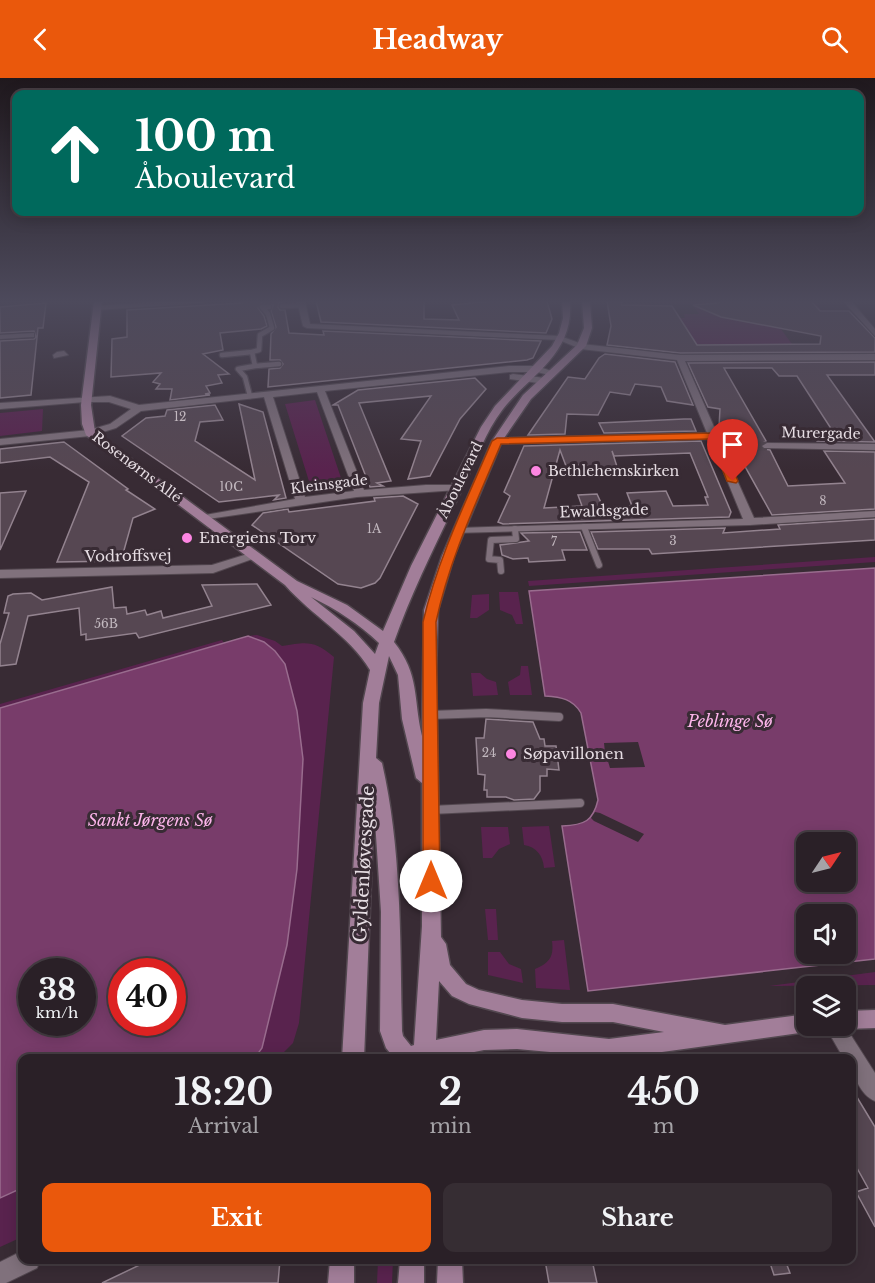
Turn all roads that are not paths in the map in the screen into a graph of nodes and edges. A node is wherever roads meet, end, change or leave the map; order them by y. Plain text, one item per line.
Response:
1 (92, 357) edge
2 (253, 357) edge
3 (549, 357) edge
4 (567, 357) edge
5 (674, 357) edge
6 (829, 357) edge
7 (680, 358) junction
8 (279, 364) dead end
9 (255, 366) junction
10 (537, 369) junction
11 (553, 373) junction
12 (472, 374) junction
13 (526, 378) junction
14 (545, 381) junction
15 (320, 390) junction
16 (268, 395) junction
17 (250, 396) junction
18 (86, 399) junction
19 (0, 406) edge
20 (138, 408) junction
21 (90, 433) junction
22 (714, 436) junction
23 (497, 441) junction
24 (0, 442) edge
25 (745, 446) tunnel mouth
26 (767, 446) tunnel mouth
27 (875, 447) edge
28 (719, 448) junction
29 (457, 487) junction
30 (361, 495) junction
31 (301, 502) junction
32 (875, 514) edge
33 (205, 518) junction
34 (750, 522) junction
35 (584, 527) junction
36 (515, 529) junction
37 (458, 531) junction
38 (254, 555) junction
39 (599, 565) dead end
40 (501, 571) dead end
41 (0, 574) edge
42 (290, 582) junction
43 (386, 642) junction
44 (377, 669) junction
45 (430, 715) junction
46 (559, 717) dead end
47 (370, 740) junction
48 (580, 803) dead end
49 (431, 810) junction
50 (432, 926) junction
51 (875, 1019) edge
52 (856, 1020) edge
53 (796, 1025) edge
54 (724, 1034) junction
55 (840, 1036) edge
56 (615, 1048) junction
57 (353, 1054) edge
58 (408, 1054) edge
59 (412, 1054) edge
60 (425, 1054) edge
61 (590, 1054) edge
62 (852, 1054) edge
63 (856, 1061) edge
64 (875, 1091) edge
65 (21, 1264) edge
66 (342, 1264) edge
67 (411, 1264) edge
68 (450, 1264) edge
69 (0, 1274) edge
70 (340, 1283) edge
71 (411, 1283) edge
72 (450, 1283) edge

1 - 18 street, Rosenørns Allé
2 - 9 lane
3 - 10 street, Åboulevard
4 - 11 street, Åboulevard
5 - 7 street
6 - 7 street
7 - 22 street
8 - 9 lane
9 - 17 lane
10 - 11 street
10 - 12 street
10 - 13 street, Åboulevard
11 - 14 street, Åboulevard
12 - 13 street
12 - 15 street
13 - 14 street
13 - 29 street, Åboulevard
14 - 23 street, Åboulevard
15 - 16 street
15 - 30 street
16 - 17 street
16 - 31 street
17 - 20 street
18 - 19 street
18 - 20 street
18 - 21 street, Rosenørns Allé
20 - 21 street
21 - 24 street
21 - 33 street, Rosenørns Allé
22 - 23 street
22 - 28 street
23 - 37 street, Åboulevard
25 - 28 street
26 - 27 street, Murergade
28 - 34 street
29 - 30 street, Kleinsgade
29 - 43 street, Åboulevard
30 - 31 street, Kleinsgade
31 - 33 street, Kleinsgade
32 - 34 street, Ewaldsgade
33 - 38 street, Rosenørns Allé
34 - 35 street, Ewaldsgade
35 - 36 street, Ewaldsgade
35 - 39 lane
36 - 37 street, Ewaldsgade
36 - 40 lane
37 - 45 street, Åboulevard
38 - 41 street, Vodroffsvej
38 - 42 street, Rosenørns Allé
42 - 43 street, Rosenørns Allé
42 - 44 street, Rosenørns Allé
43 - 44 street, Åboulevard
43 - 49 street, Rosenørns Allé
44 - 47 street, Gyldenløvesgade
45 - 46 lane
45 - 49 street
47 - 57 street, Gyldenløvesgade
47 - 58 street
48 - 49 lane
49 - 50 street
50 - 54 street
50 - 59 street
51 - 52 street
53 - 54 street
54 - 56 street
55 - 62 street
56 - 60 street
56 - 61 street
63 - 64 street
65 - 69 street
66 - 70 street
67 - 71 street
68 - 72 street

